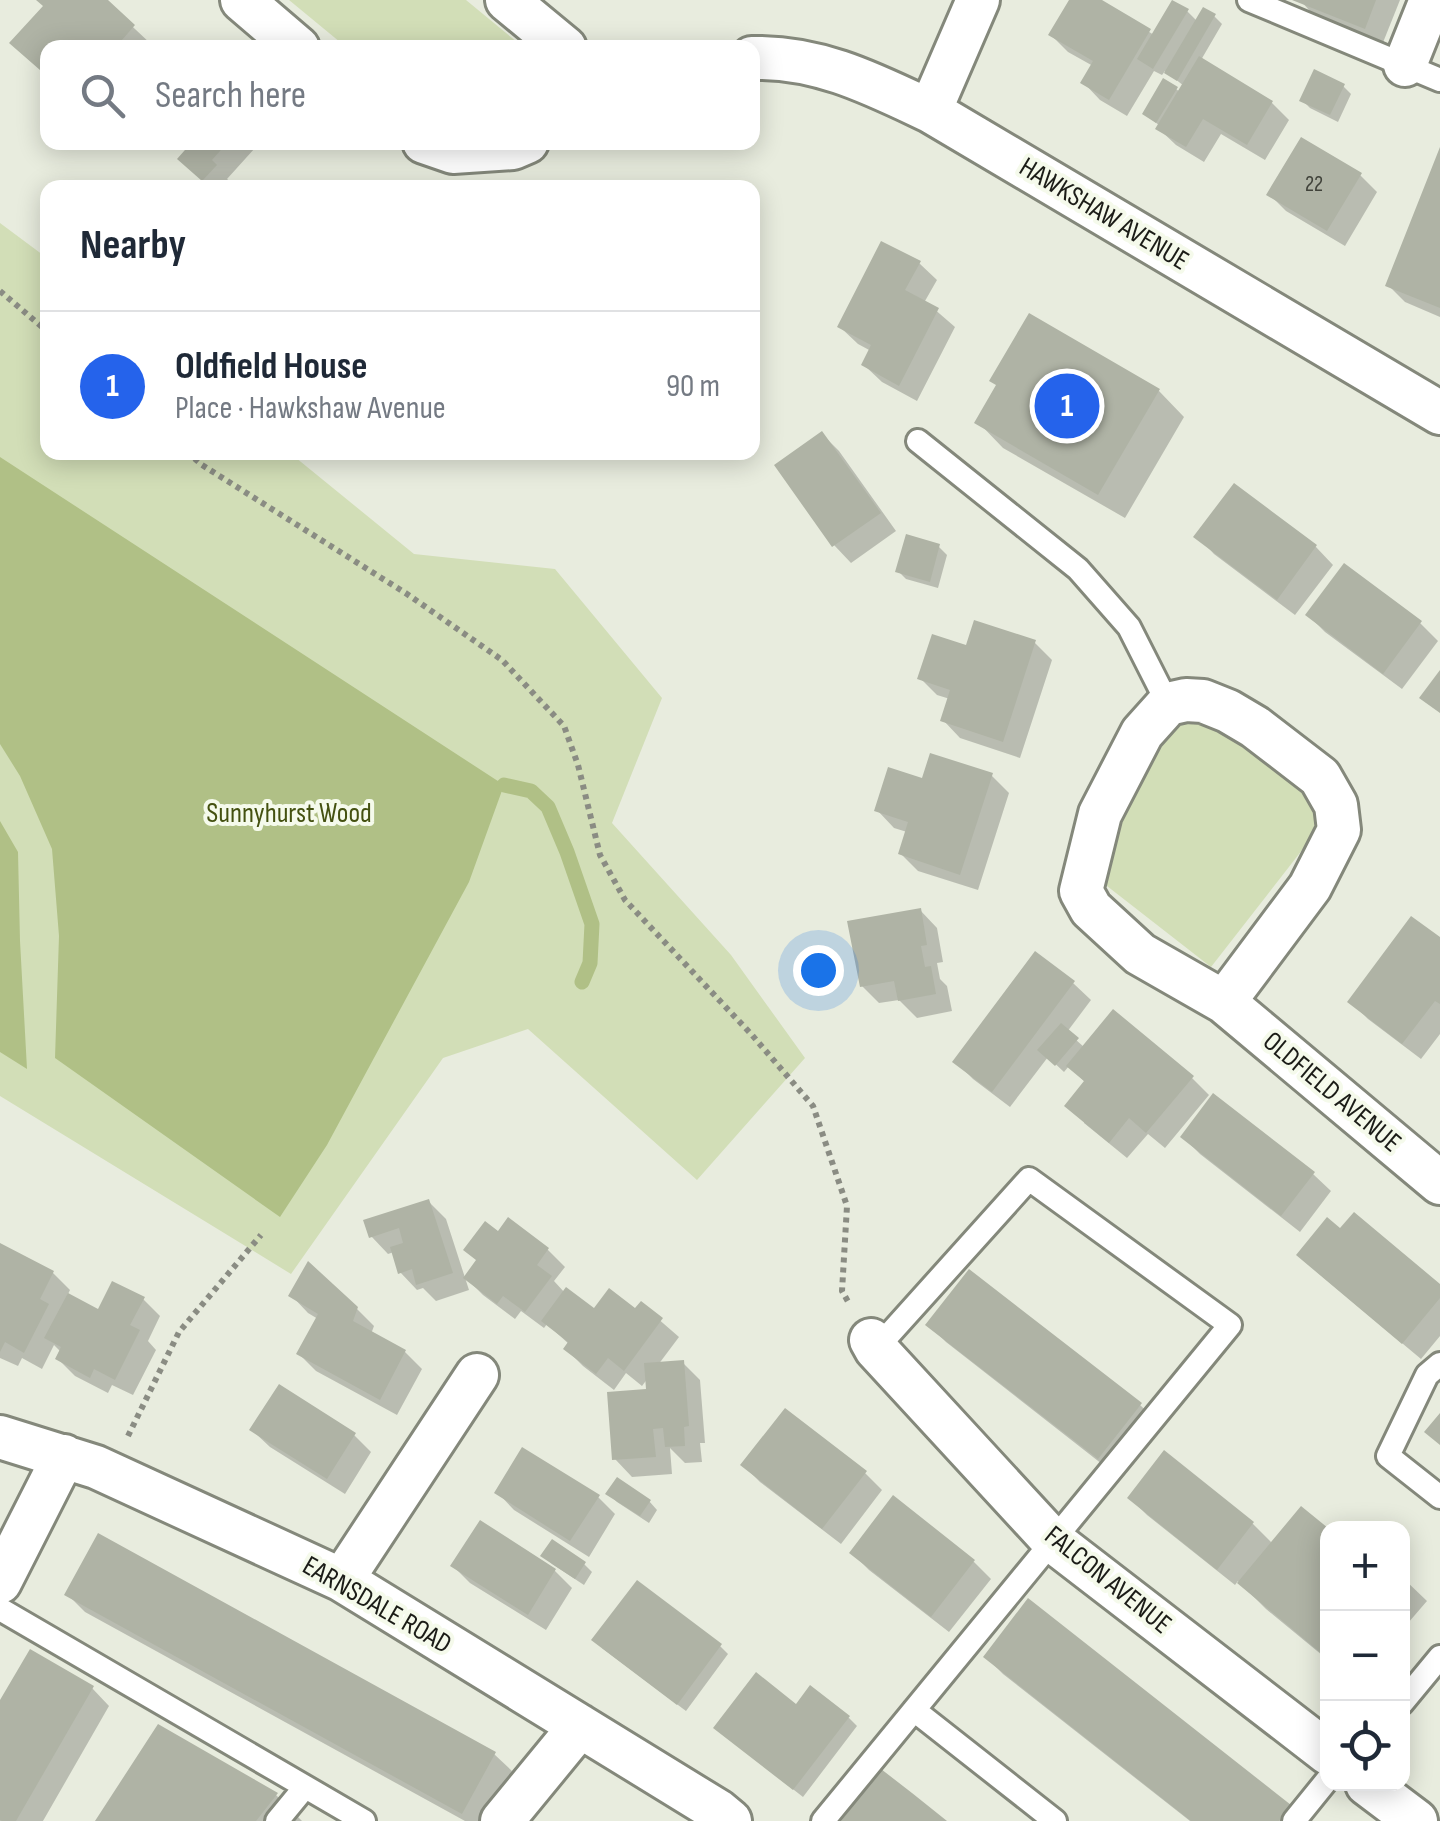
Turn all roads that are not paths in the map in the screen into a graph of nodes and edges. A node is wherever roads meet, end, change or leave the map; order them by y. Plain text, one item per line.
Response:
1 (242, 0) edge
2 (507, 0) edge
3 (978, 0) edge
4 (1250, 0) edge
5 (1431, 0) edge
6 (289, 40) edge
7 (554, 40) edge
8 (760, 58) edge
9 (1422, 73) edge
10 (930, 111) junction
11 (447, 150) edge
12 (483, 150) edge
13 (1440, 413) edge
14 (918, 441) dead end
15 (1168, 704) junction
16 (1224, 1002) junction
17 (1440, 1183) edge
18 (873, 1345) joint
19 (1440, 1364) edge
20 (477, 1375) dead end
21 (0, 1437) edge
22 (64, 1456) junction
23 (1440, 1496) edge
24 (1054, 1540) junction
25 (342, 1580) junction
26 (0, 1582) edge
27 (0, 1609) edge
28 (1440, 1657) edge
29 (1404, 1701) edge
30 (914, 1710) junction
31 (580, 1726) junction
32 (1320, 1746) edge
33 (305, 1787) junction
34 (1320, 1790) edge
35 (1376, 1791) edge
36 (515, 1816) edge
37 (277, 1821) edge
38 (364, 1821) edge
39 (730, 1821) edge
40 (823, 1821) edge
41 (1055, 1821) edge
42 (1294, 1821) edge
43 (1416, 1821) edge

1 - 6 street
2 - 7 street
3 - 10 street
4 - 9 lane
5 - 9 street
8 - 10 street, HAWKSHAW AVENUE
10 - 13 street, HAWKSHAW AVENUE
11 - 12 street
14 - 15 lane
15 - 16 street, OLDFIELD AVENUE
15 - 16 street
16 - 17 street, OLDFIELD AVENUE
18 - 24 street, FALCON AVENUE
18 - 24 lane
19 - 23 lane
20 - 25 street
21 - 22 street, EARNSDALE ROAD
22 - 25 street, EARNSDALE ROAD
22 - 26 street
24 - 30 lane
24 - 32 street, FALCON AVENUE
25 - 31 street, EARNSDALE ROAD
27 - 33 lane
28 - 29 lane
30 - 40 lane
30 - 41 lane
31 - 36 street
31 - 39 street, EARNSDALE ROAD
33 - 37 lane
33 - 38 lane
34 - 42 lane
35 - 43 street

